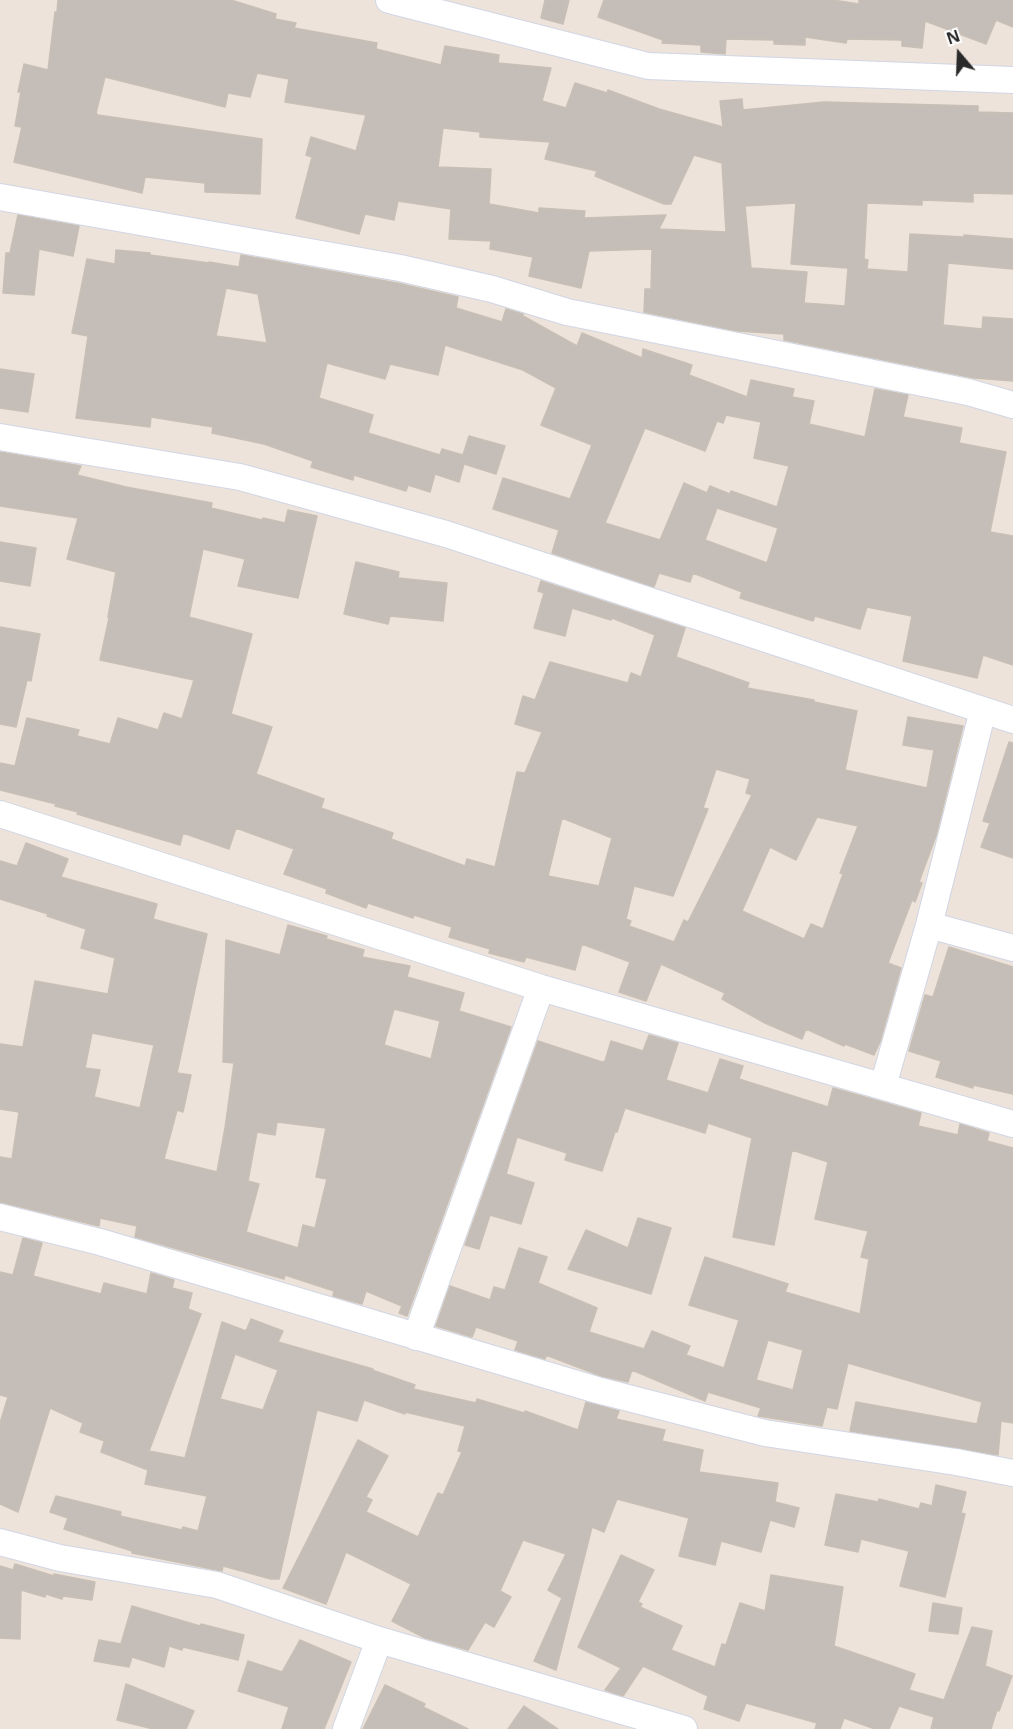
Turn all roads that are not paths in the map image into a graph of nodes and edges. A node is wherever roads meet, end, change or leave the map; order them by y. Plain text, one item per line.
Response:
1 (389, 0) edge
2 (1013, 80) edge
3 (0, 197) edge
4 (1013, 405) edge
5 (0, 437) edge
6 (983, 710) junction
7 (1013, 720) edge
8 (0, 814) edge
9 (929, 925) junction
10 (1013, 948) edge
11 (541, 988) junction
12 (883, 1086) junction
13 (1013, 1124) edge
14 (0, 1218) edge
15 (416, 1337) junction
16 (1013, 1473) edge
17 (0, 1542) edge
18 (379, 1640) junction
19 (346, 1729) edge
20 (684, 1729) edge

1 - 2 street
3 - 4 street
5 - 6 street
6 - 7 street
6 - 9 street
8 - 11 street
9 - 10 street
9 - 12 street
11 - 12 street
11 - 15 street
12 - 13 street
14 - 15 street
15 - 16 street
17 - 18 street
18 - 19 street
18 - 20 street

